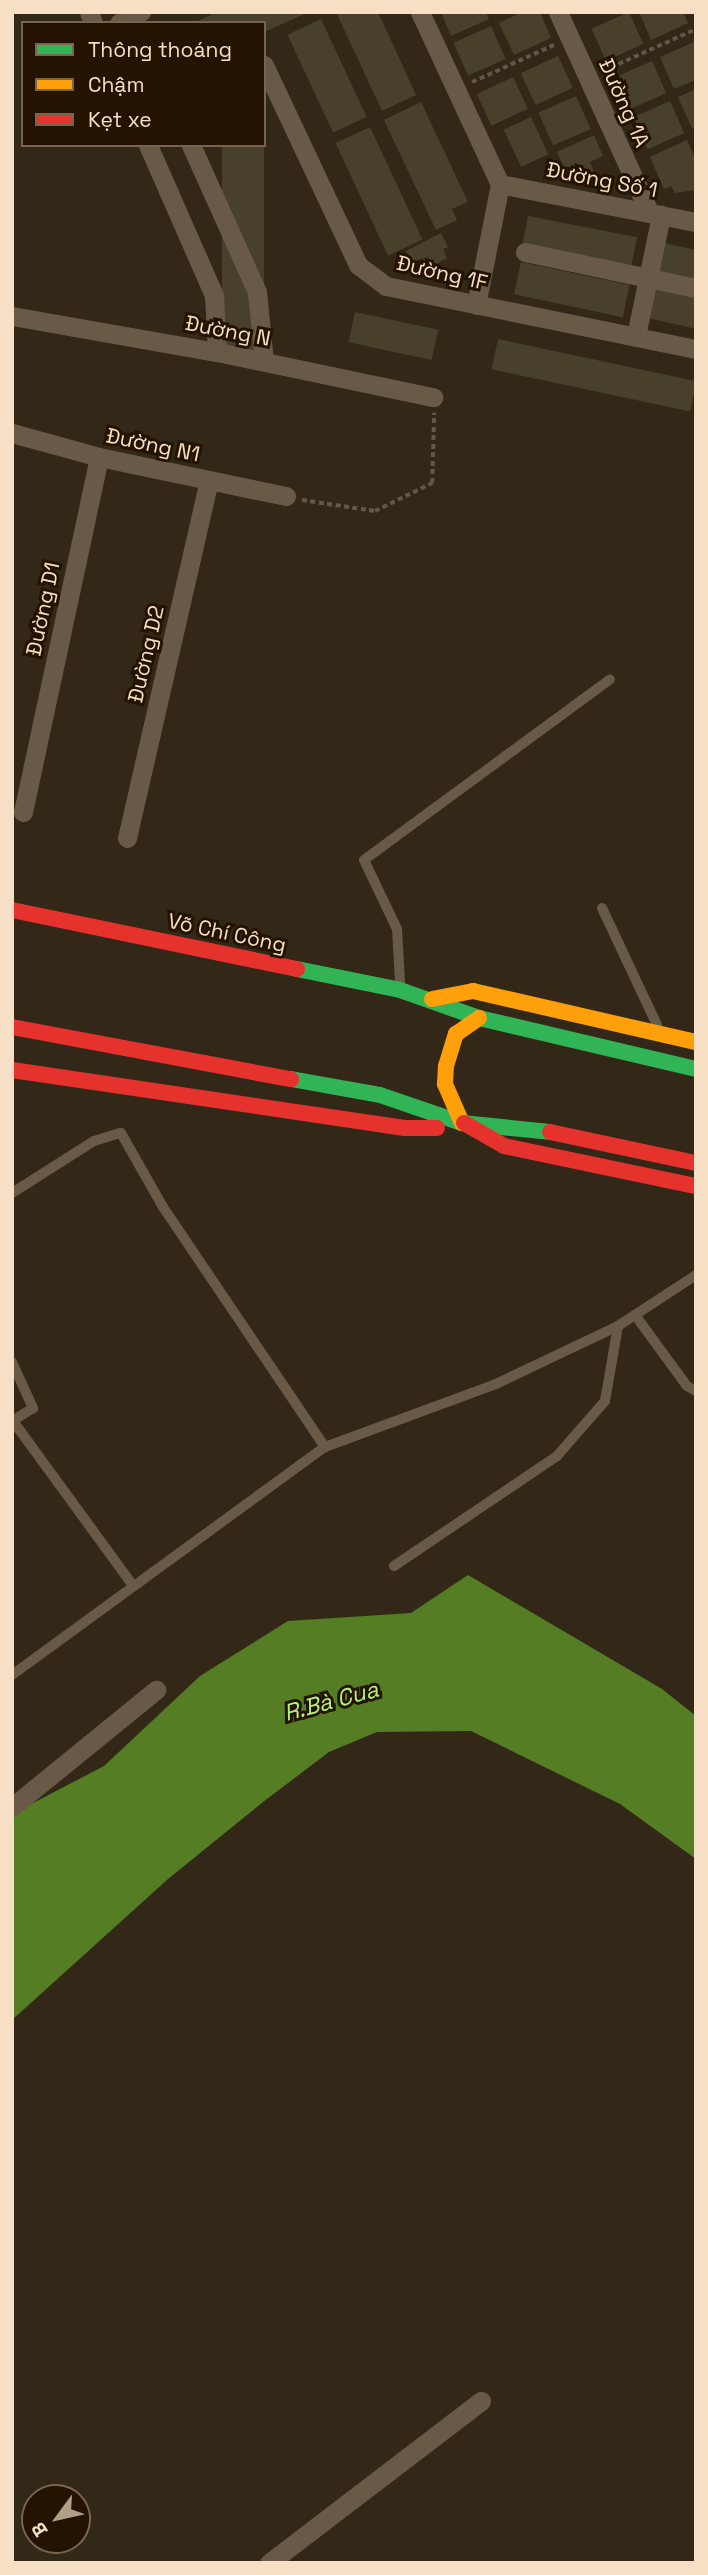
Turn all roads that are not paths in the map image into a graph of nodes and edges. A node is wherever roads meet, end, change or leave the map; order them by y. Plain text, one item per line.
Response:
1 (420, 12) edge
2 (558, 12) edge
3 (266, 69) edge
4 (149, 147) edge
5 (192, 147) edge
6 (500, 184) junction
7 (655, 213) junction
8 (696, 222) edge
9 (526, 252) dead end
10 (648, 278) junction
11 (696, 288) edge
12 (476, 305) junction
13 (12, 316) edge
14 (636, 336) junction
15 (696, 349) edge
16 (216, 352) junction
17 (264, 362) junction
18 (433, 397) road end
19 (12, 433) edge
20 (99, 457) junction
21 (209, 480) junction
22 (286, 496) road end
23 (610, 679) dead end
24 (23, 813) dead end
25 (127, 838) dead end
26 (602, 908) dead end
27 (12, 910) edge
28 (400, 990) junction
29 (432, 999) junction
30 (479, 1018) junction
31 (12, 1027) edge
32 (660, 1032) junction
33 (696, 1042) edge
34 (12, 1043) edge
35 (654, 1059) junction
36 (696, 1069) edge
37 (12, 1070) edge
38 (407, 1105) junction
39 (462, 1123) junction
40 (696, 1163) edge
41 (696, 1186) edge
42 (12, 1193) edge
43 (696, 1275) edge
44 (635, 1315) junction
45 (618, 1326) junction
46 (12, 1362) edge
47 (696, 1391) edge
48 (13, 1421) edge
49 (325, 1447) junction
50 (394, 1566) dead end
51 (132, 1584) junction
52 (12, 1675) edge
53 (156, 1690) dead end
54 (12, 1807) edge
55 (481, 2401) dead end
56 (269, 2563) edge

1 - 6 street
2 - 7 street, Đường 1A
3 - 12 street, Đường 1F
4 - 16 street
5 - 17 street
6 - 7 street, Đường Số 1
6 - 12 street
7 - 8 street, Đường Số 1
7 - 10 street
9 - 10 street
10 - 11 street
10 - 14 street
12 - 14 street, Đường 1F
13 - 16 street, Đường N
14 - 15 street, Đường 1F
16 - 17 street, Đường N
17 - 18 street, Đường N
19 - 20 street, Đường N1
20 - 21 street, Đường N1
20 - 24 street, Đường D1
21 - 22 street, Đường N1
21 - 25 street, Đường D2
23 - 28 lane
26 - 32 lane
27 - 28 main road, Võ Chí Công
28 - 29 main road, Võ Chí Công
29 - 30 main road, Võ Chí Công
29 - 32 main road, Võ Chí Công
29 - 38 main road
30 - 35 main road, Võ Chí Công
30 - 39 main road
31 - 38 main road
32 - 33 main road, Võ Chí Công
32 - 35 main road
34 - 38 main road
35 - 36 main road, Võ Chí Công
37 - 39 main road
38 - 39 main road
39 - 40 main road
39 - 41 main road
42 - 49 lane
43 - 44 lane
44 - 45 lane
44 - 47 lane
45 - 49 lane
45 - 50 lane
46 - 48 lane
48 - 51 lane
49 - 51 lane
51 - 52 lane
53 - 54 street
55 - 56 street

